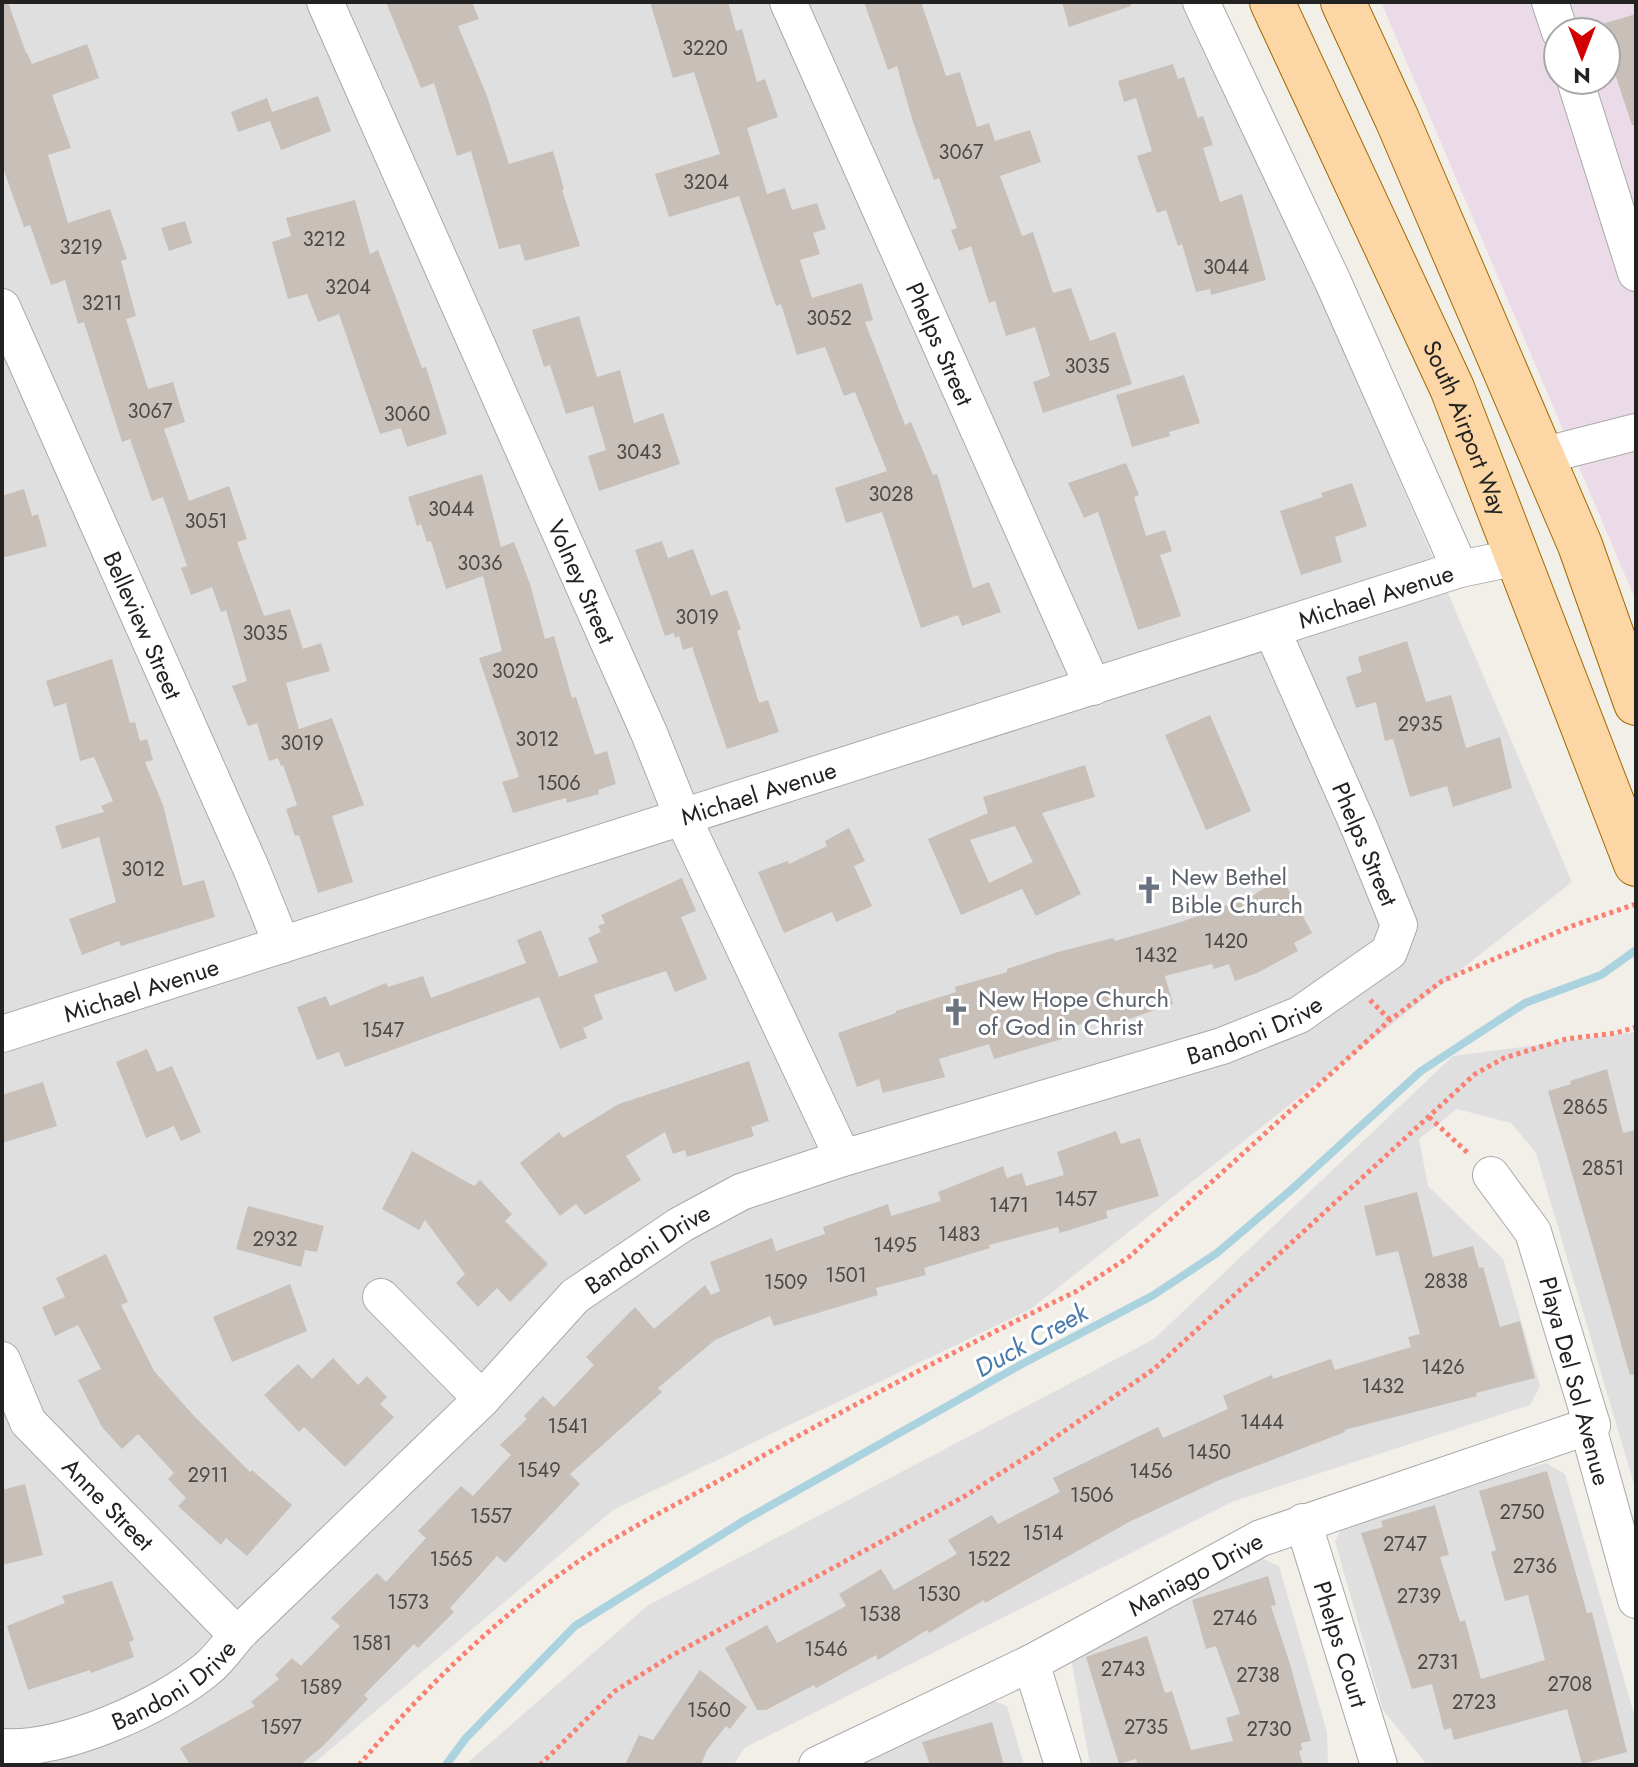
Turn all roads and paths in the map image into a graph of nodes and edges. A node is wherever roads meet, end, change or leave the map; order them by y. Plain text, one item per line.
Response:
1 (325, 2) edge
2 (788, 2) edge
3 (1201, 2) edge
4 (1272, 2) edge
5 (1343, 2) edge
6 (1580, 96) edge
7 (1636, 273) edge
8 (2, 307) edge
9 (1636, 432) edge
10 (1542, 456) junction
11 (1518, 557) junction
12 (1460, 569) junction
13 (1272, 630) junction
14 (1093, 687) junction
15 (1636, 703) edge
16 (683, 818) junction
17 (1636, 864) edge
18 (1636, 904) edge
19 (1399, 925) joint
20 (282, 945) junction
21 (1636, 1027) edge
22 (2, 1034) edge
23 (1429, 1117) junction
24 (843, 1158) junction
25 (1491, 1175) joint
26 (381, 1297) dead end
27 (2, 1360) edge
28 (482, 1399) junction
29 (1592, 1425) junction
30 (15, 1426) edge
31 (1303, 1522) junction
32 (1636, 1600) edge
33 (237, 1635) junction
34 (1031, 1663) junction
35 (2, 1747) edge
36 (359, 1765) edge
37 (540, 1765) edge
38 (817, 1765) edge
39 (1063, 1765) edge
40 (1379, 1765) edge

1 - 16 street, Volney Street
2 - 14 street, Phelps Street
3 - 12 street
4 - 11 main road, South Airport Way
5 - 10 main road
6 - 7 street
8 - 20 street, Belleview Street
9 - 10 street
10 - 15 main road
11 - 12 street, Michael Avenue
11 - 17 main road, South Airport Way
12 - 13 street, Michael Avenue
13 - 14 street, Michael Avenue
13 - 19 street, Phelps Street
14 - 16 street, Michael Avenue
16 - 20 street, Michael Avenue
16 - 24 street, Volney Street
18 - 36 path
19 - 24 street, Bandoni Drive
20 - 22 street, Michael Avenue
21 - 23 path
23 - 25 path
23 - 37 path
24 - 28 street, Bandoni Drive
25 - 29 street, Playa Del Sol Avenue
26 - 28 street
27 - 30 street, Anne Street
28 - 33 street, Bandoni Drive
29 - 31 street, Maniago Drive
29 - 32 street, Playa Del Sol Avenue
30 - 33 street, Anne Street
31 - 34 street, Maniago Drive
31 - 40 street, Phelps Court
33 - 35 street, Bandoni Drive
34 - 38 street, Maniago Drive
34 - 39 street

